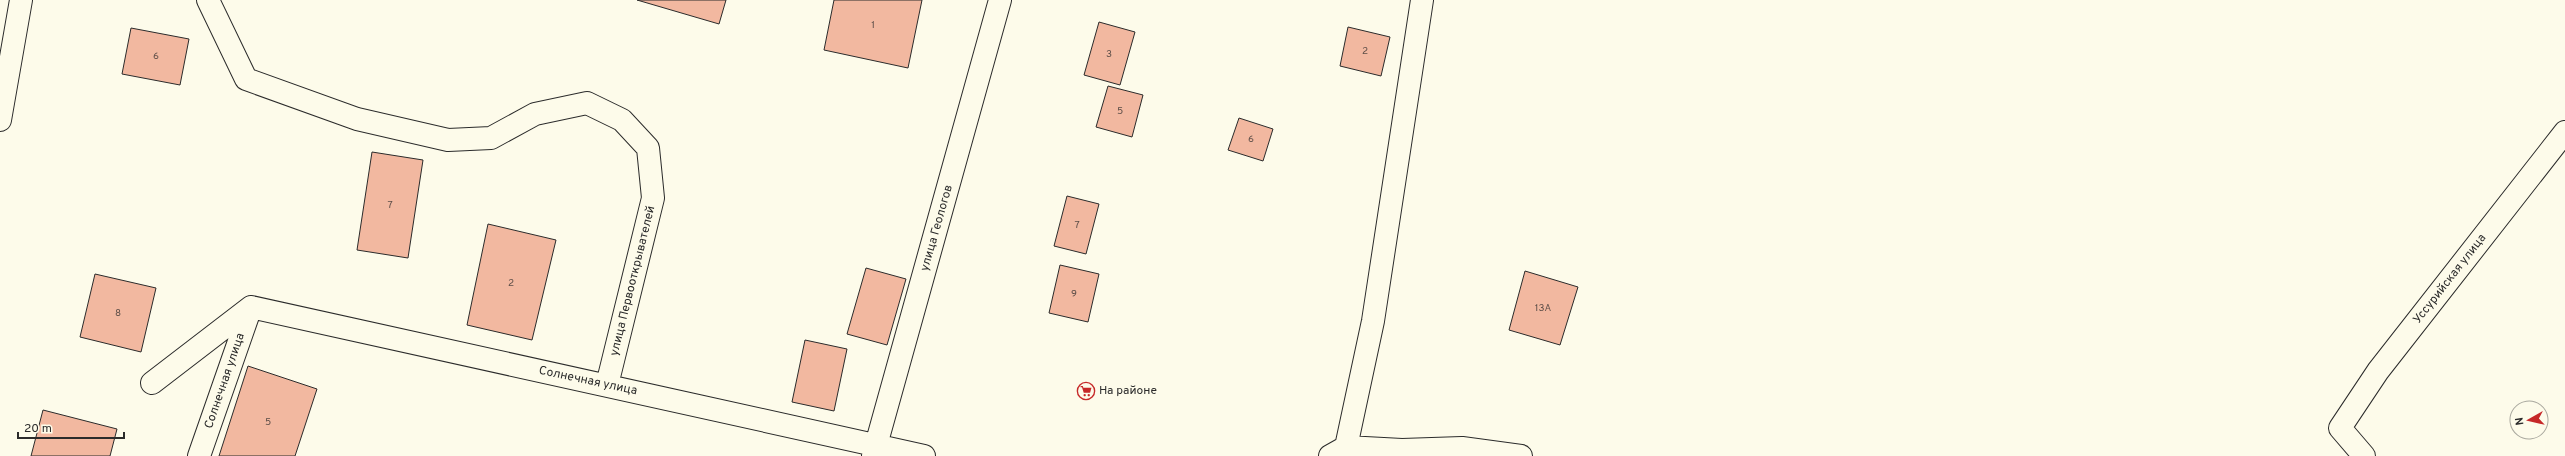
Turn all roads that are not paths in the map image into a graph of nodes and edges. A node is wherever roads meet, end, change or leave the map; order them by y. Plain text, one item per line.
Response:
1 (21, 0) edge
2 (208, 0) edge
3 (1000, 0) edge
4 (1422, 0) edge
5 (0, 120) edge
6 (2565, 132) edge
7 (251, 307) junction
8 (152, 383) dead end
9 (607, 385) junction
10 (875, 450) edge
11 (1338, 451) edge
12 (198, 456) edge
13 (924, 456) edge
14 (1521, 456) edge
15 (2364, 456) edge

1 - 5 street
2 - 9 street, улица Первооткрывателей
3 - 10 street, улица Геологов
4 - 11 street
6 - 15 street, Уссурийская улица
7 - 8 street, Солнечная улица
7 - 9 street, Солнечная улица
7 - 12 street, Солнечная улица
9 - 10 street, Солнечная улица
10 - 13 street, Солнечная улица
11 - 14 street

